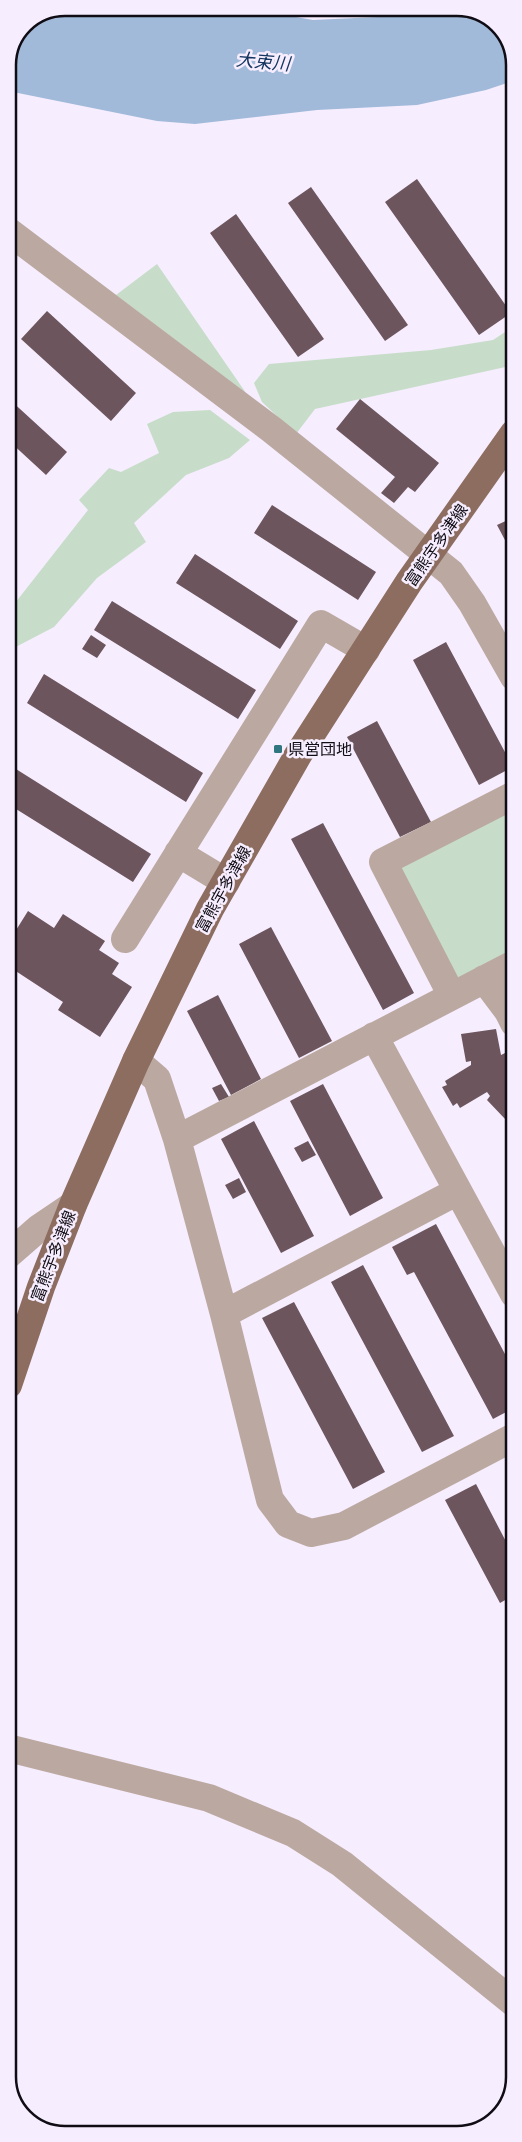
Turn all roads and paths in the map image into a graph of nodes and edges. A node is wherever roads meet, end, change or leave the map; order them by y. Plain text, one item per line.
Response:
1 (16, 237) edge
2 (506, 444) edge
3 (428, 554) junction
4 (366, 650) junction
5 (506, 663) edge
6 (506, 799) edge
7 (178, 853) junction
8 (226, 882) junction
9 (125, 939) dead end
10 (506, 968) edge
11 (484, 979) junction
12 (452, 996) junction
13 (506, 1008) edge
14 (374, 1036) junction
15 (136, 1061) junction
16 (177, 1139) junction
17 (458, 1191) junction
18 (72, 1205) junction
19 (16, 1248) edge
20 (506, 1279) edge
21 (224, 1314) junction
22 (16, 1360) edge
23 (506, 1441) edge
24 (16, 1750) edge
25 (506, 1997) edge

1 - 3 street
2 - 3 main road, 富熊宇多津線
3 - 4 main road, 富熊宇多津線
3 - 5 street
4 - 7 street
4 - 8 main road, 富熊宇多津線
6 - 12 street
7 - 8 street
7 - 9 street
8 - 15 main road, 富熊宇多津線
10 - 11 street
11 - 12 street
11 - 13 street
12 - 14 street
14 - 16 street
14 - 17 street
15 - 16 street
15 - 18 main road, 富熊宇多津線
16 - 21 street
17 - 20 street
17 - 21 street
18 - 19 street
18 - 22 main road, 富熊宇多津線
21 - 23 street
24 - 25 street

